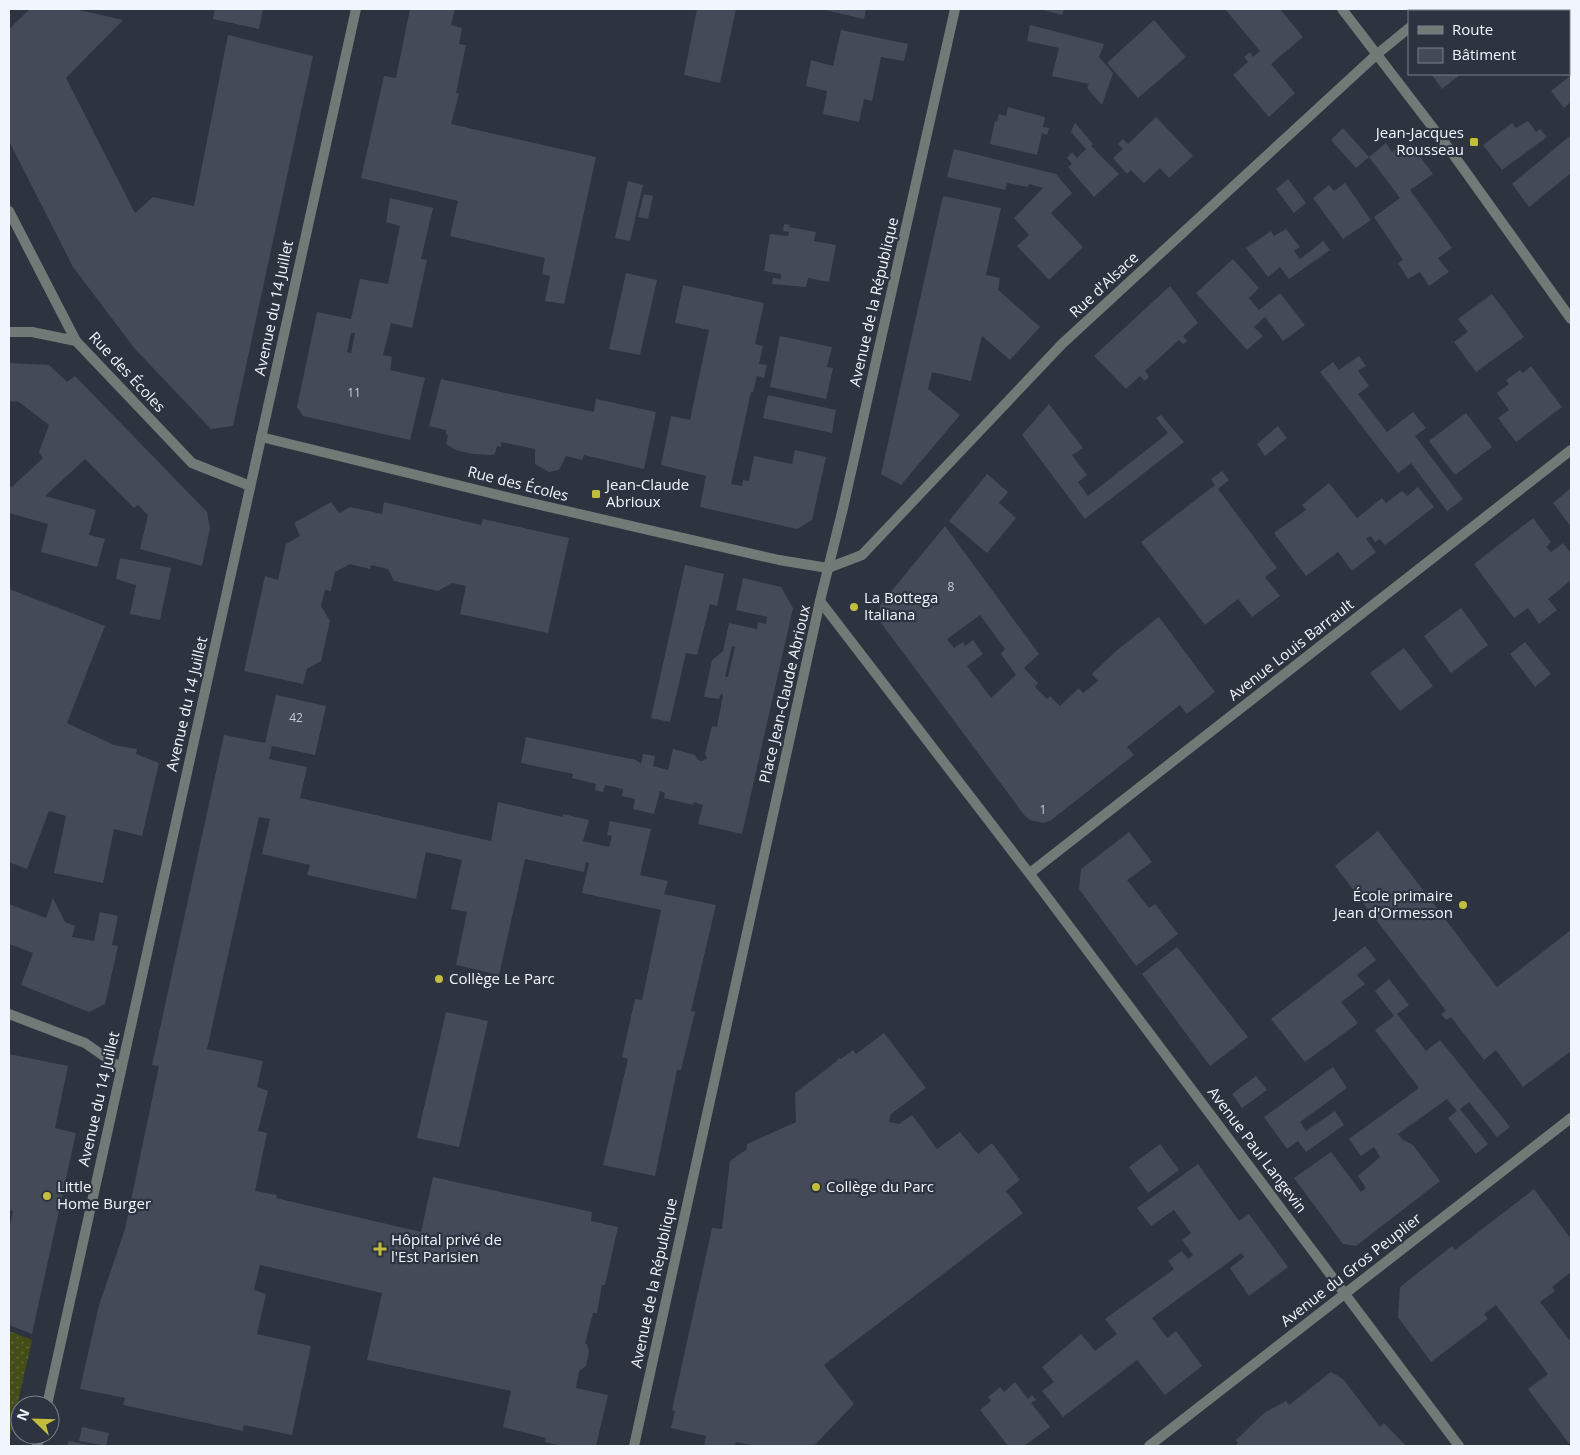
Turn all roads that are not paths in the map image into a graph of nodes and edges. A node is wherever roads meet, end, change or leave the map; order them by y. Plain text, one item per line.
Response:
1 (356, 9) edge
2 (955, 9) edge
3 (1342, 9) edge
4 (1408, 29) edge
5 (1376, 55) junction
6 (9, 211) edge
7 (1571, 320) edge
8 (9, 332) edge
9 (76, 341) junction
10 (261, 437) junction
11 (1571, 450) edge
12 (250, 486) junction
13 (828, 568) junction
14 (820, 601) junction
15 (1030, 874) junction
16 (9, 1014) edge
17 (121, 1068) junction
18 (1571, 1118) edge
19 (704, 1126) joint
20 (1347, 1294) junction
21 (48, 1395) edge
22 (634, 1446) edge
23 (1149, 1446) edge
24 (1459, 1446) edge

1 - 10 street, Avenue du 14 Juillet
2 - 13 street, Avenue de la République
3 - 5 street
4 - 5 street, Rue d'Alsace
5 - 7 street
5 - 13 street, Rue d'Alsace
6 - 9 street, Rue des Écoles
8 - 9 street
9 - 12 street, Rue des Écoles
10 - 12 street, Avenue du 14 Juillet
10 - 13 street, Rue des Écoles
11 - 15 street, Avenue Louis Barrault
12 - 17 street, Avenue du 14 Juillet
13 - 14 street, Avenue de la République
14 - 15 street, Place Jean-Claude Abrioux
14 - 19 street, Place Jean-Claude Abrioux
15 - 20 street, Avenue Paul Langevin
16 - 17 street
17 - 21 street, Avenue du 14 Juillet
18 - 20 street, Avenue du Gros Peuplier
19 - 22 street, Avenue de la République
20 - 23 street, Avenue du Gros Peuplier
20 - 24 street, Avenue Paul Langevin

